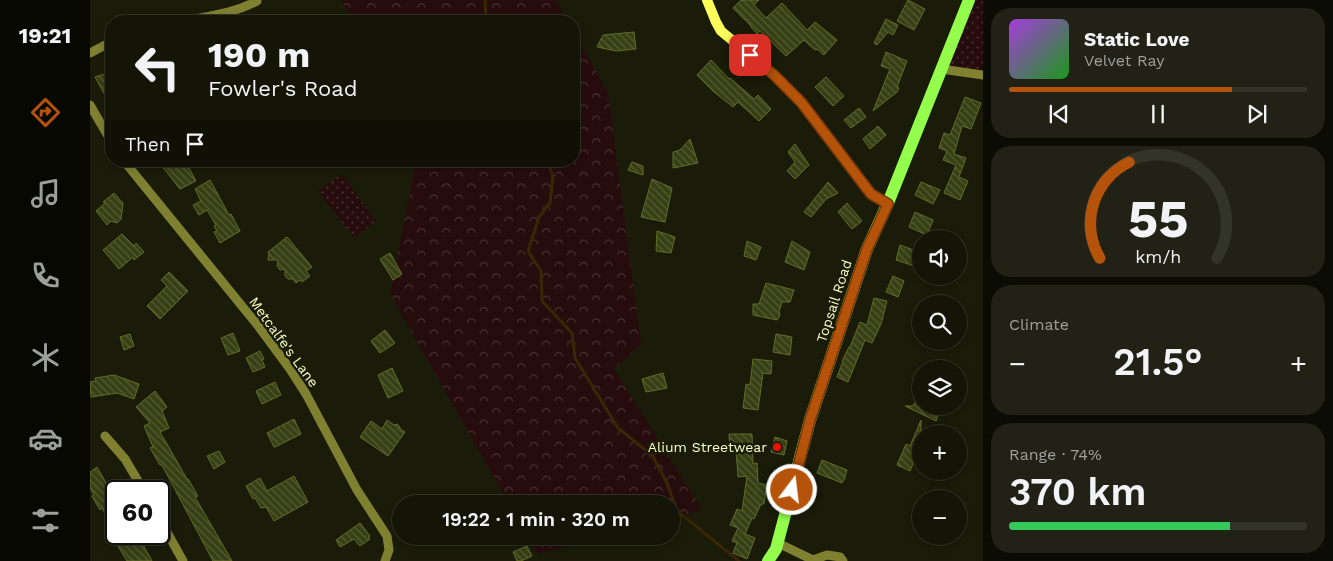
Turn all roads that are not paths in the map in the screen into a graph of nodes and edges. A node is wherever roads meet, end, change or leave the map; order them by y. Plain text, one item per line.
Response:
1 (707, 0) edge
2 (969, 0) edge
3 (257, 1) edge
4 (214, 15) edge
5 (105, 45) edge
6 (90, 53) edge
7 (941, 68) junction
8 (983, 75) edge
9 (90, 105) edge
10 (105, 131) edge
11 (129, 167) edge
12 (888, 204) junction
13 (105, 436) dead end
14 (137, 480) edge
15 (170, 538) edge
16 (778, 543) junction
17 (386, 560) edge
18 (814, 560) edge
19 (183, 561) edge
20 (768, 561) edge
21 (843, 561) edge

1 - 12 street
2 - 7 main road, Topsail Road
3 - 4 street
5 - 6 street
7 - 8 street
7 - 12 main road, Topsail Road
9 - 10 street
11 - 17 street, Metcalfe's Lane
12 - 16 main road, Topsail Road
13 - 14 street
15 - 19 street
16 - 18 street
16 - 20 main road, Topsail Road
18 - 21 street

